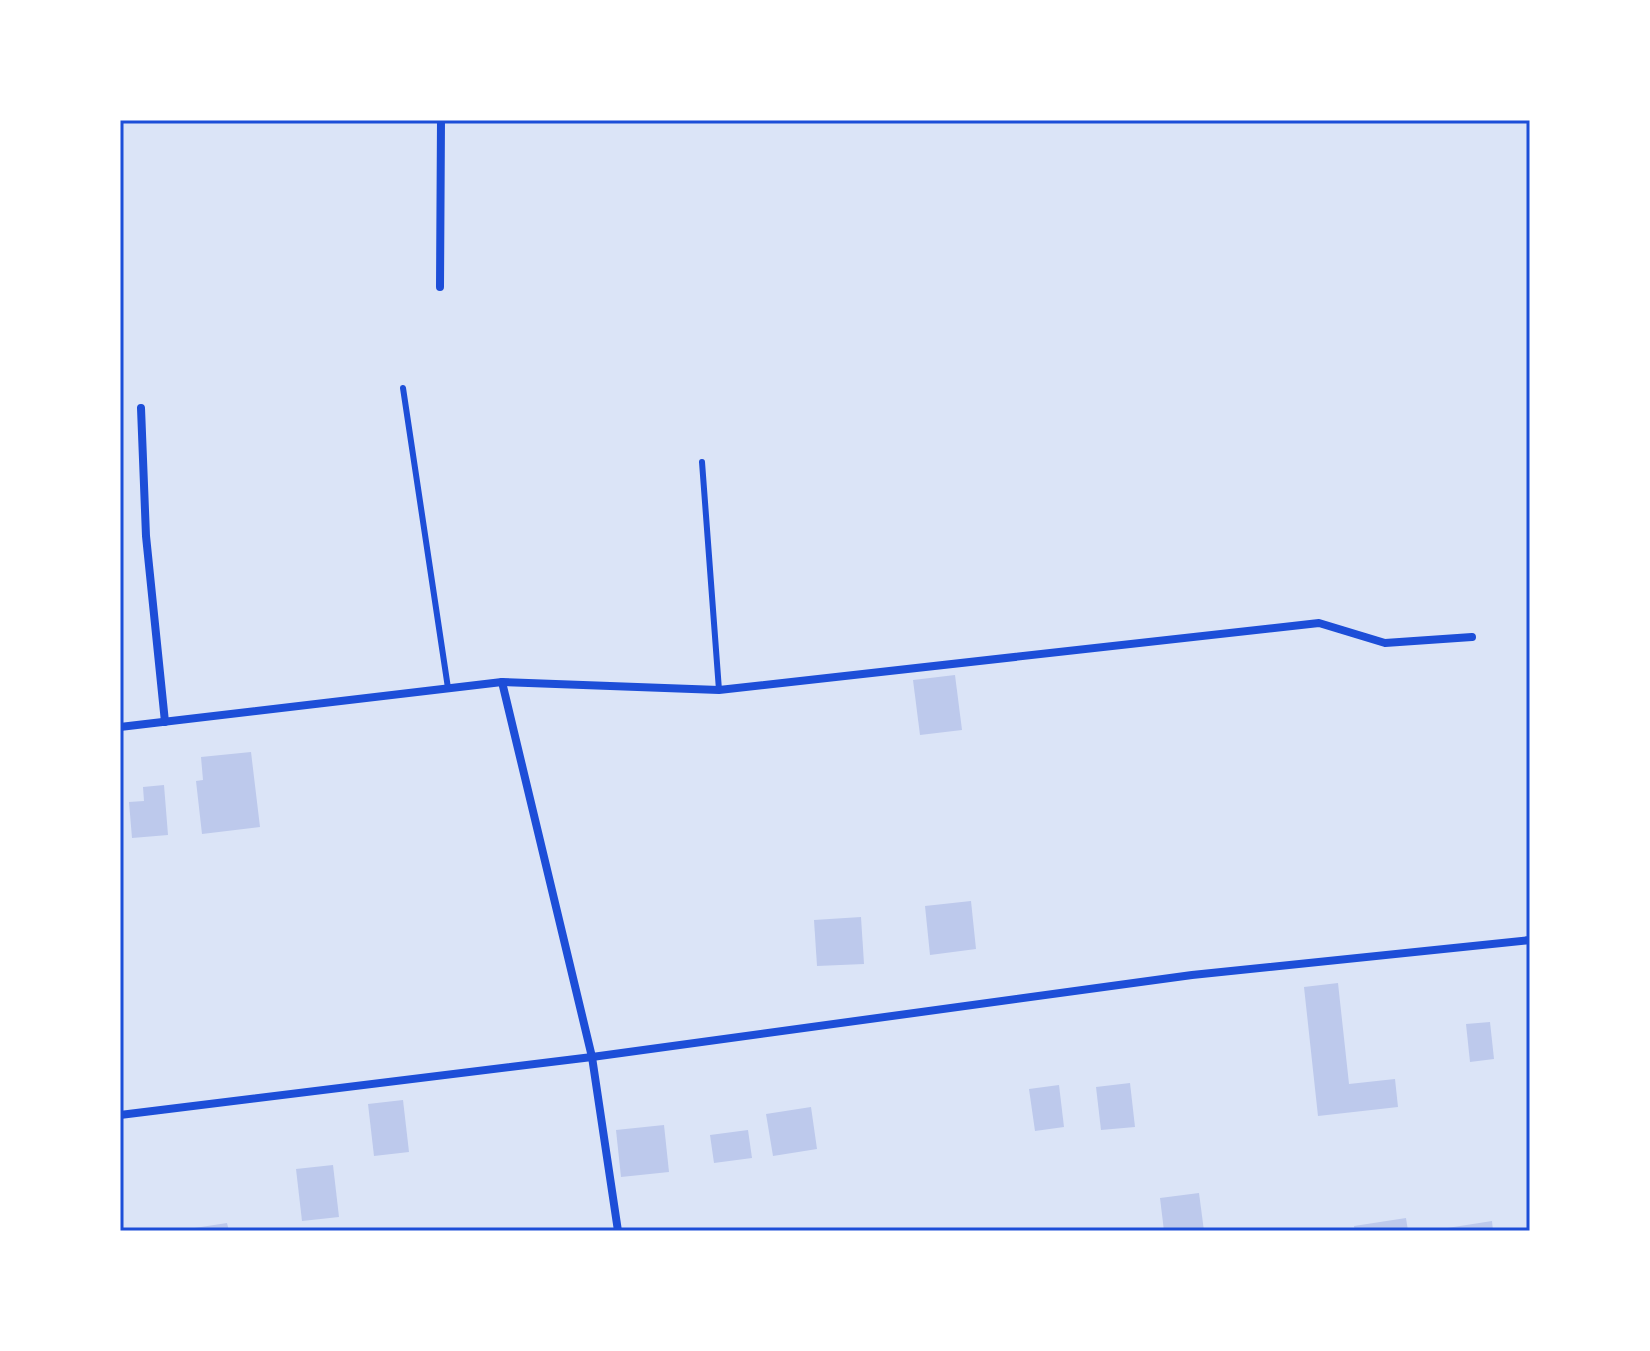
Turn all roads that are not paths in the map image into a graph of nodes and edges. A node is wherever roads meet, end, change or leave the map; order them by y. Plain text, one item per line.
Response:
1 (441, 120) edge
2 (440, 287) dead end
3 (403, 388) dead end
4 (141, 408) dead end
5 (702, 462) dead end
6 (1472, 637) dead end
7 (502, 682) junction
8 (448, 688) junction
9 (719, 690) junction
10 (165, 722) junction
11 (120, 727) edge
12 (1530, 940) edge
13 (592, 1057) junction
14 (120, 1115) edge
15 (618, 1231) edge

1 - 2 street
3 - 8 lane
4 - 10 street
5 - 9 lane
6 - 9 street
7 - 8 street
7 - 9 street
7 - 13 street
8 - 10 street
10 - 11 street
12 - 13 street
13 - 14 street
13 - 15 street

